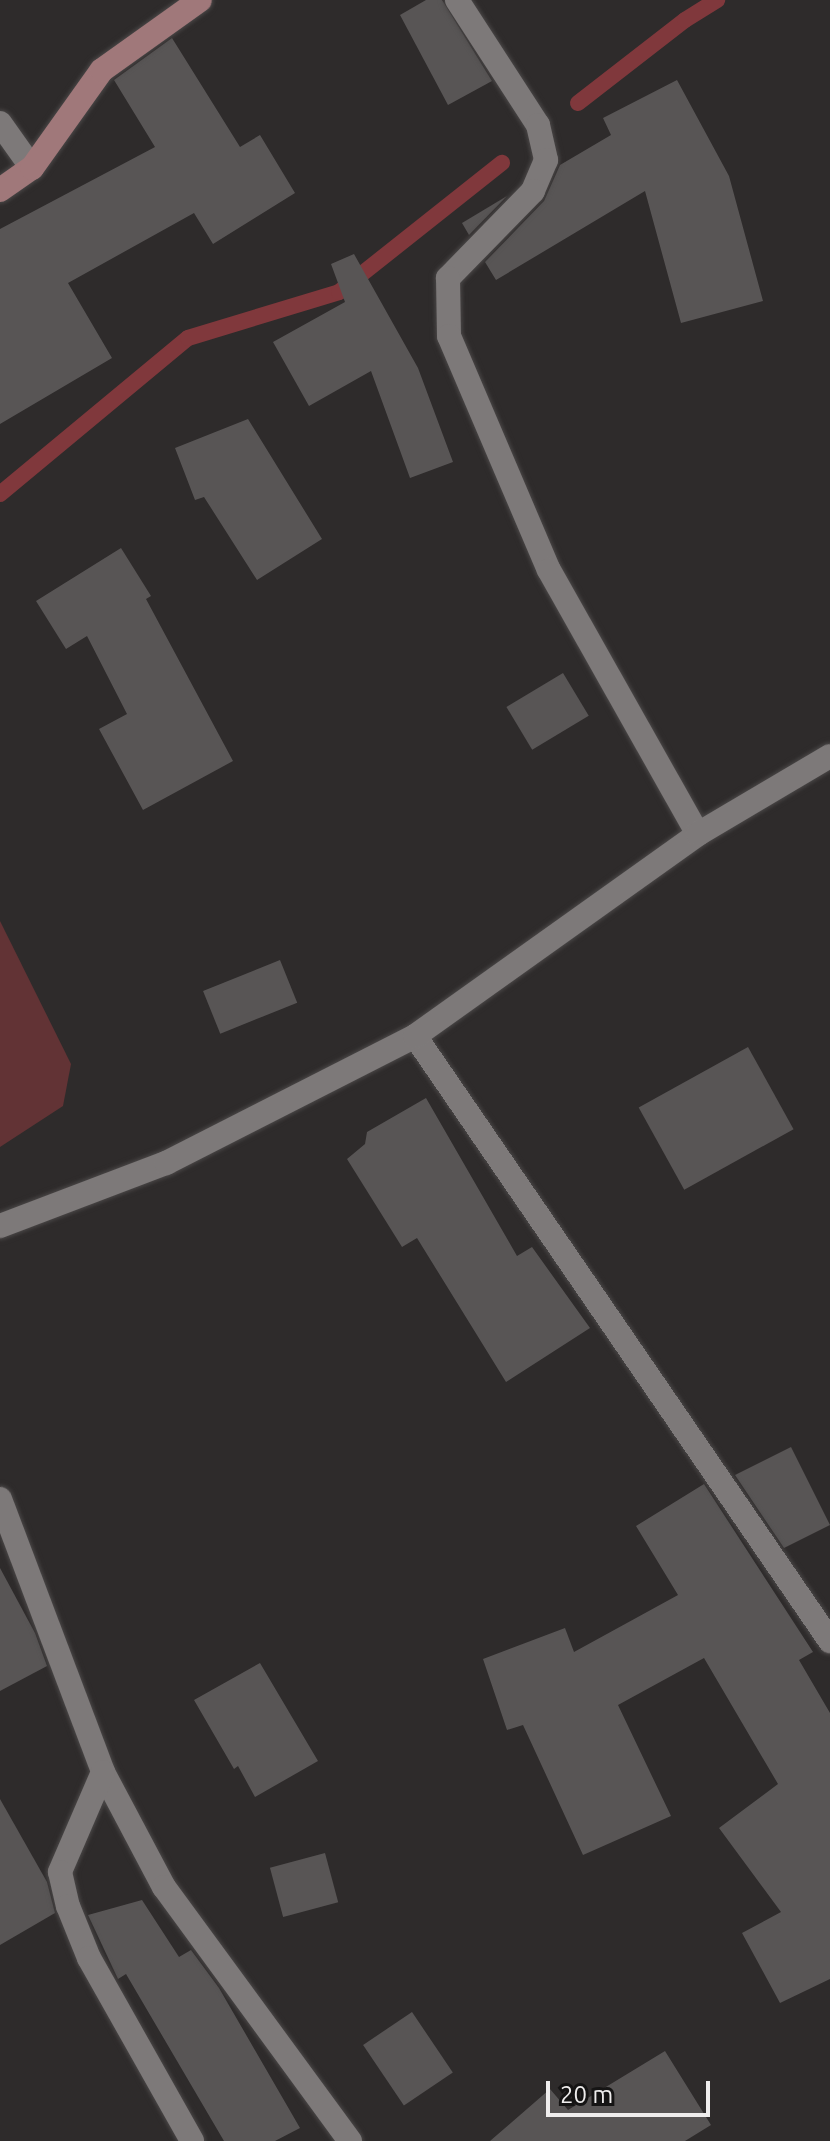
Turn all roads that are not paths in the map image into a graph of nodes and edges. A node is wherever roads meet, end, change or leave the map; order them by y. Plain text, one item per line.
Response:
1 (200, 0) edge
2 (457, 0) edge
3 (0, 123) edge
4 (32, 168) junction
5 (0, 190) edge
6 (830, 756) edge
7 (698, 834) junction
8 (415, 1036) junction
9 (0, 1226) edge
10 (0, 1499) edge
11 (830, 1641) edge
12 (103, 1772) junction
13 (192, 2141) edge
14 (350, 2141) edge

1 - 4 main road
2 - 7 street
3 - 4 street
4 - 5 main road
6 - 7 street
7 - 8 street
8 - 9 street
8 - 11 street
10 - 12 street
12 - 13 street
12 - 14 street

